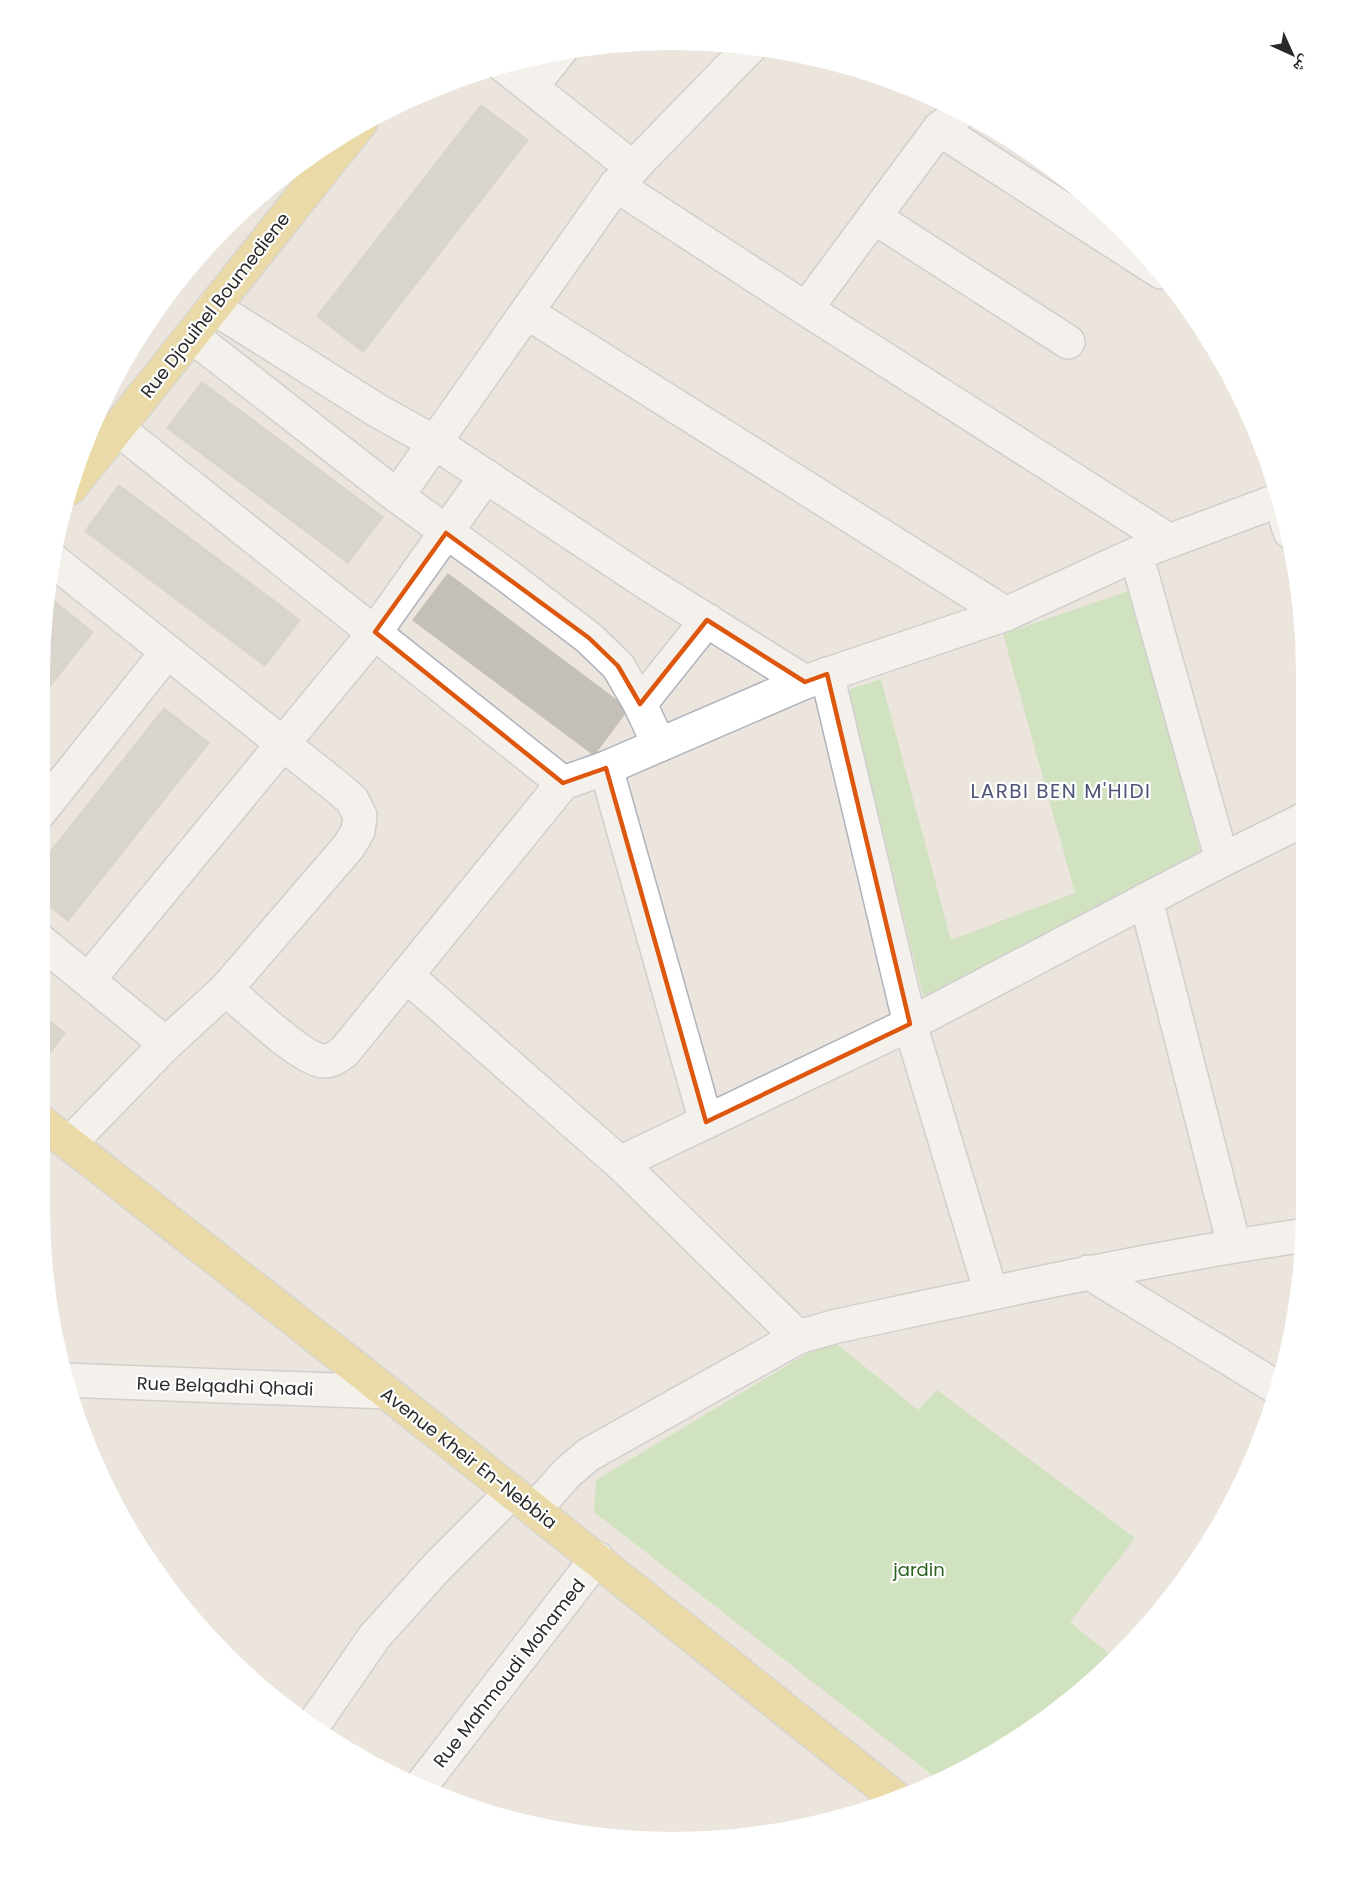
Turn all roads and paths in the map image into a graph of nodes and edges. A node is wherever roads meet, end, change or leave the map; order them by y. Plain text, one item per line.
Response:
1 (743, 54) edge
2 (552, 61) edge
3 (511, 71) edge
4 (531, 87) junction
5 (951, 120) edge
6 (343, 145) edge
7 (625, 176) junction
8 (874, 217) junction
9 (1131, 250) edge
10 (213, 307) junction
11 (806, 309) junction
12 (528, 313) junction
13 (192, 336) junction
14 (1068, 342) dead end
15 (117, 428) junction
16 (434, 442) junction
17 (84, 470) edge
18 (486, 476) junction
19 (397, 496) junction
20 (1272, 502) edge
21 (446, 533) junction
22 (1168, 540) junction
23 (1137, 554) junction
24 (59, 565) edge
25 (1006, 614) junction
26 (707, 620) junction
27 (375, 632) junction
28 (167, 652) junction
29 (816, 678) junction
30 (640, 704) junction
31 (283, 744) junction
32 (658, 745) junction
33 (606, 768) junction
34 (563, 783) junction
35 (50, 799) edge
36 (1296, 823) edge
37 (1222, 860) junction
38 (1146, 900) junction
39 (50, 949) edge
40 (407, 976) junction
41 (89, 979) junction
42 (226, 989) junction
43 (910, 1024) junction
44 (166, 1044) junction
45 (706, 1122) junction
46 (50, 1129) edge
47 (69, 1144) junction
48 (621, 1163) junction
49 (1295, 1236) edge
50 (1234, 1245) junction
51 (1088, 1272) junction
52 (991, 1293) junction
53 (798, 1337) junction
54 (75, 1380) edge
55 (1270, 1384) edge
56 (387, 1392) junction
57 (523, 1501) junction
58 (597, 1558) junction
59 (317, 1719) edge
60 (425, 1780) edge
61 (889, 1792) edge

1 - 7 street
2 - 4 street
3 - 4 street
4 - 7 street
5 - 8 street
5 - 9 street
6 - 10 main road, Rue Djouihel Boumediene
7 - 11 street
7 - 12 street
8 - 11 street
8 - 14 street
10 - 13 main road, Rue Djouihel Boumediene
10 - 16 street
11 - 22 street
12 - 16 street
12 - 25 street
13 - 15 main road, Rue Djouihel Boumediene
13 - 19 street
15 - 17 main road, Rue Djouihel Boumediene
15 - 27 street
16 - 18 street
16 - 19 street
18 - 21 street
18 - 26 street
19 - 21 street
20 - 22 street
21 - 27 street
21 - 30 street
22 - 23 street
23 - 25 street
23 - 37 street
24 - 28 street
25 - 29 street
26 - 29 street
26 - 30 street
27 - 31 street
27 - 34 street
28 - 31 street
28 - 35 street
29 - 32 street
29 - 43 street
30 - 32 street
31 - 41 street
31 - 42 street
32 - 33 street
33 - 34 street
33 - 45 street
34 - 40 street
36 - 37 street
37 - 38 street
38 - 43 street
38 - 50 street
39 - 41 street
40 - 42 street
40 - 48 street
41 - 44 street
42 - 44 street
43 - 45 street
43 - 52 street
44 - 47 street
45 - 48 street
46 - 47 main road, Avenue Kheir En-Nebbia
47 - 56 main road, Avenue Kheir En-Nebbia
48 - 53 street
49 - 50 street
50 - 51 street
51 - 52 street
51 - 55 street
52 - 53 street
53 - 57 street
54 - 56 street, Rue Belqadhi Qhadi
56 - 57 main road, Avenue Kheir En-Nebbia
57 - 58 main road, Avenue Kheir En-Nebbia
57 - 59 street
58 - 60 street, Rue Mahmoudi Mohamed
58 - 61 main road, Avenue Kheir En-Nebbia

